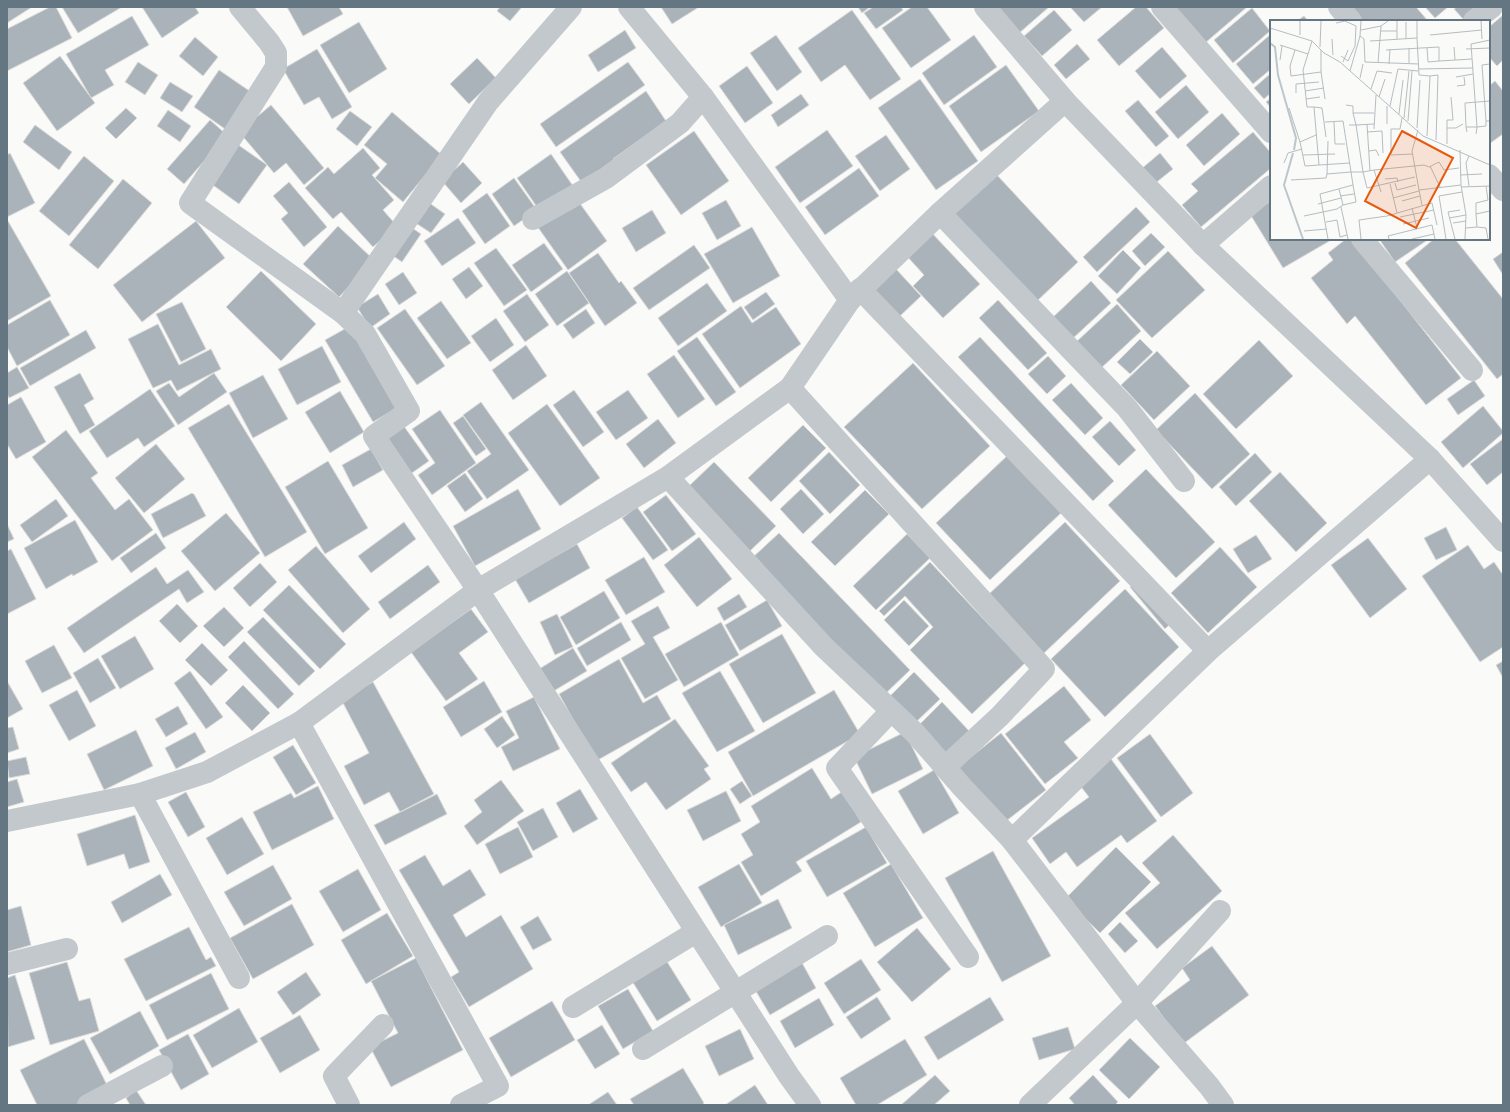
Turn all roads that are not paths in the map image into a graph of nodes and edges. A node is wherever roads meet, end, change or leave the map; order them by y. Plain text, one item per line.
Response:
1 (240, 7) edge
2 (571, 7) edge
3 (629, 7) edge
4 (985, 7) edge
5 (1162, 7) edge
6 (1339, 7) edge
7 (1492, 7) edge
8 (1350, 20) edge
9 (1475, 20) edge
10 (703, 97) junction
11 (1066, 101) junction
12 (1270, 131) edge
13 (1490, 176) edge
14 (1270, 187) edge
15 (1503, 190) edge
16 (940, 213) junction
17 (533, 219) dead end
18 (1363, 240) edge
19 (1203, 245) junction
20 (855, 294) junction
21 (343, 313) junction
22 (1472, 370) dead end
23 (790, 388) junction
24 (1430, 459) junction
25 (668, 477) junction
26 (1184, 481) dead end
27 (1503, 541) edge
28 (478, 590) junction
29 (1208, 651) junction
30 (891, 711) junction
31 (299, 723) junction
32 (945, 767) junction
33 (140, 794) junction
34 (7, 821) edge
35 (1012, 840) junction
36 (1220, 911) dead end
37 (696, 932) junction
38 (827, 936) dead end
39 (67, 949) dead end
40 (968, 957) dead end
41 (7, 964) edge
42 (239, 978) dead end
43 (735, 992) junction
44 (1137, 1003) junction
45 (573, 1007) dead end
46 (383, 1026) dead end
47 (643, 1049) dead end
48 (162, 1066) dead end
49 (88, 1105) edge
50 (349, 1105) edge
51 (461, 1105) edge
52 (810, 1105) edge
53 (1030, 1105) edge
54 (1223, 1105) edge

1 - 21 street
2 - 21 street
3 - 10 street
4 - 11 street
5 - 12 street
6 - 8 street
7 - 9 street
10 - 17 street
10 - 20 street
11 - 16 street
11 - 19 street
13 - 15 street
14 - 19 street
16 - 20 street
16 - 26 street
18 - 22 street
19 - 24 street
20 - 23 street
20 - 29 street
21 - 28 street
23 - 25 street
23 - 32 street
24 - 27 street
24 - 29 street
25 - 28 street
25 - 30 street
28 - 31 street
28 - 37 street
29 - 35 street
30 - 32 street
30 - 40 street
31 - 33 street
31 - 51 street
32 - 35 street
33 - 34 street
33 - 42 street
35 - 44 street
36 - 44 street
37 - 43 street
37 - 45 street
38 - 43 street
39 - 41 street
43 - 47 street
43 - 52 street
44 - 53 street
44 - 54 street
46 - 50 street
48 - 49 street

